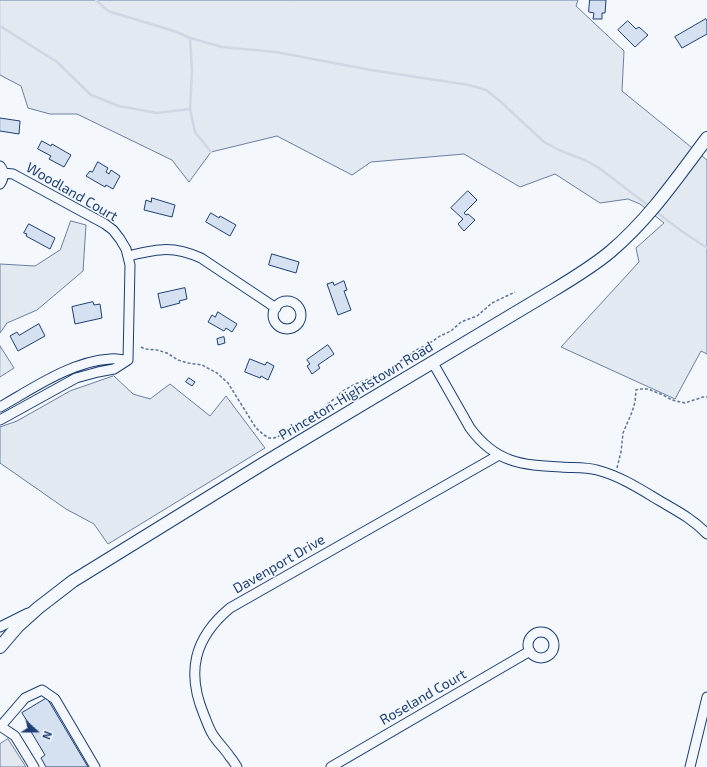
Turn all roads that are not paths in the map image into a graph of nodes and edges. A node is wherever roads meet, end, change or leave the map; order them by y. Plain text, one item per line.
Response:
1 (707, 138) edge
2 (2, 170) edge
3 (0, 184) edge
4 (128, 256) junction
5 (276, 308) dead end
6 (128, 360) junction
7 (433, 363) junction
8 (0, 407) edge
9 (0, 420) edge
10 (499, 455) junction
11 (707, 534) edge
12 (38, 608) junction
13 (0, 627) edge
14 (0, 647) edge
15 (530, 651) dead end
16 (707, 697) edge
17 (0, 726) edge
18 (34, 767) edge
19 (95, 767) edge
20 (237, 767) edge
21 (332, 767) edge
22 (690, 767) edge

1 - 7 main road, Princeton-Hightstown Road
2 - 3 street, Woodland Court
2 - 4 street, Woodland Court
4 - 5 street
4 - 6 street, Woodland Court
6 - 8 street
6 - 9 street
7 - 10 street
7 - 12 main road, Princeton-Hightstown Road
10 - 11 street
10 - 20 street, Davenport Drive
12 - 13 street
12 - 14 main road, Princeton-Hightstown Road
15 - 21 street, Roseland Court
16 - 22 street
17 - 18 street
17 - 19 street

